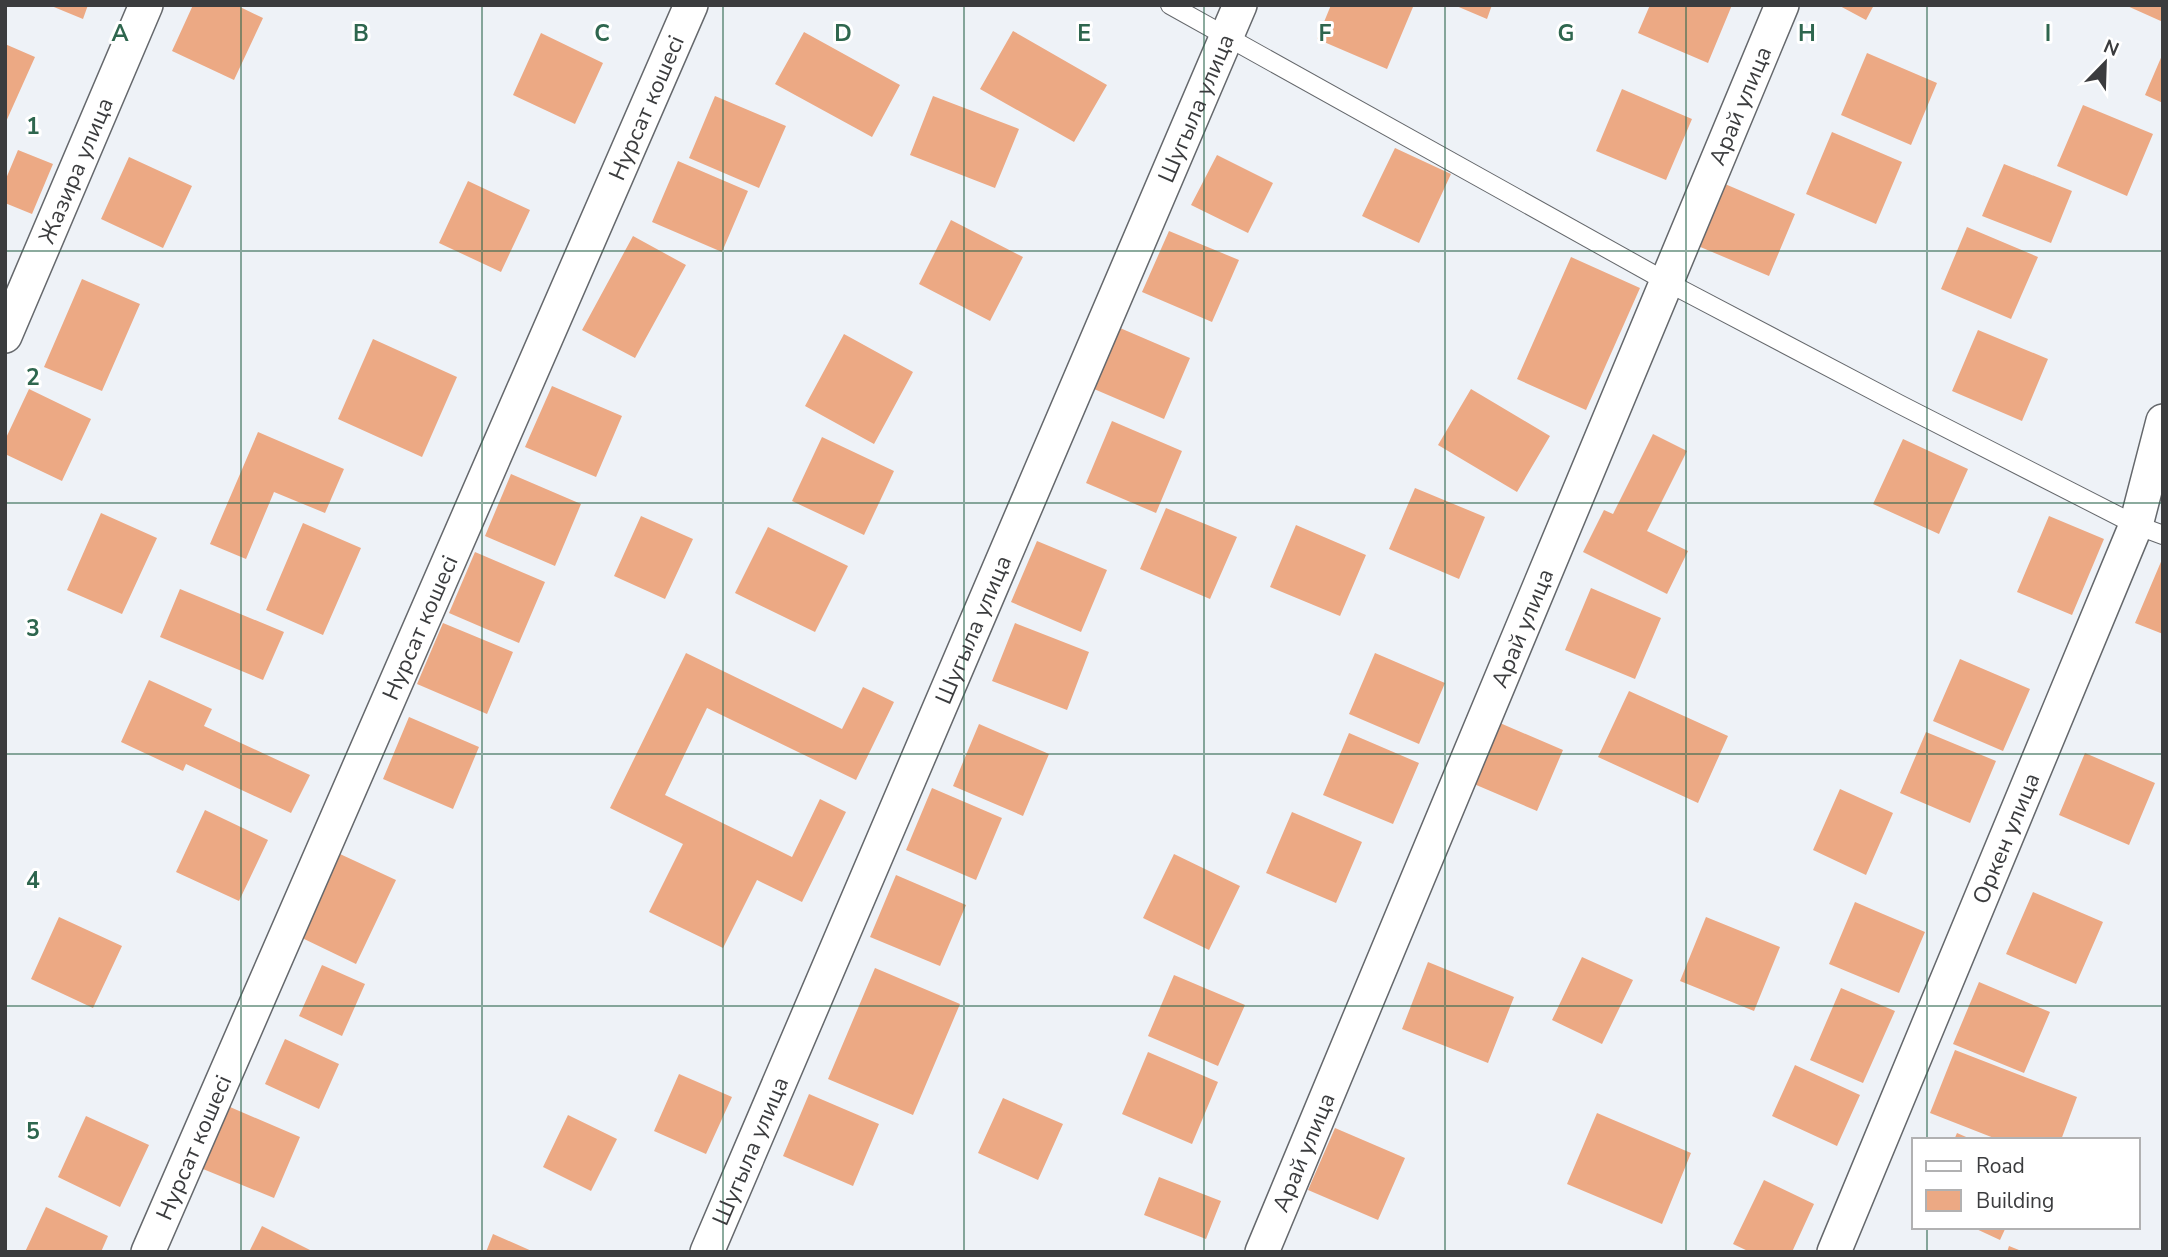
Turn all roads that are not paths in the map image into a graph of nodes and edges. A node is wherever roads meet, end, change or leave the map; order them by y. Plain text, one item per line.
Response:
1 (146, 5) edge
2 (691, 5) edge
3 (1170, 5) edge
4 (1240, 5) edge
5 (1782, 5) edge
6 (1226, 37) junction
7 (1667, 282) junction
8 (5, 336) edge
9 (2163, 421) edge
10 (2149, 530) edge
11 (148, 1252) edge
12 (707, 1252) edge
13 (1262, 1252) edge
14 (1833, 1252) edge

1 - 8 street, Жазира улица
2 - 11 street, Нурсат кошесi
3 - 6 lane
4 - 6 street, Шугыла улица
5 - 7 street, Арай улица
6 - 7 lane
6 - 12 street, Шугыла улица
7 - 10 lane
7 - 13 street, Арай улица
9 - 10 street, Оркен улица
10 - 14 street, Оркен улица

